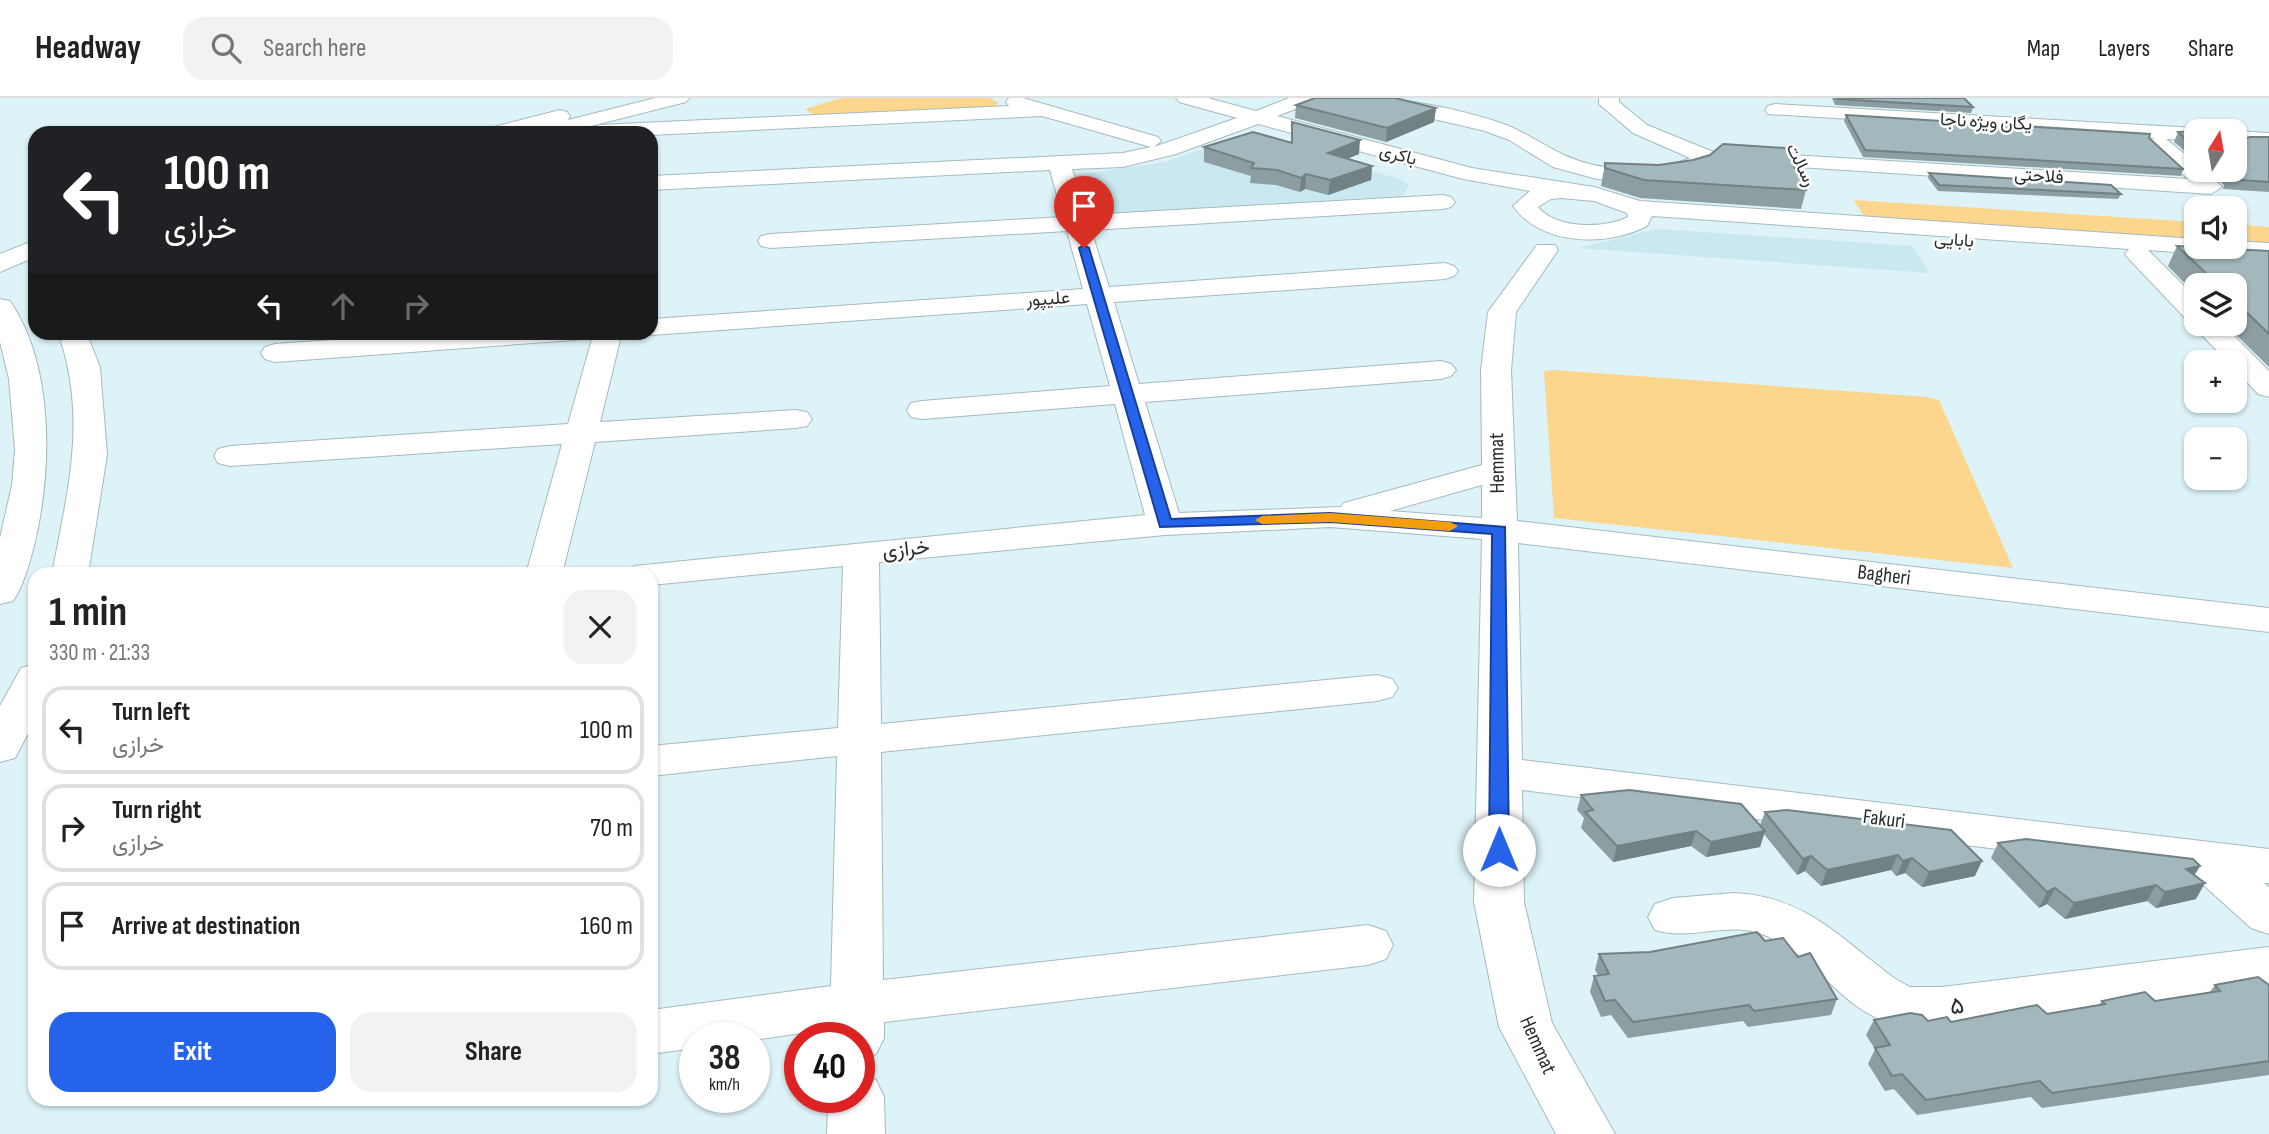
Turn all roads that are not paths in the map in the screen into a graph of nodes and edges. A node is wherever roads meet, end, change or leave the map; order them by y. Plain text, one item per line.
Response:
1 (634, 98) edge
2 (679, 98) edge
3 (1001, 98) edge
4 (1161, 98) edge
5 (1186, 98) edge
6 (1307, 98) edge
7 (1368, 98) edge
8 (1609, 98) edge
9 (1980, 98) edge
10 (1772, 104) edge
11 (1041, 110) junction
12 (878, 118) junction
13 (1251, 119) junction
14 (2003, 123) junction
15 (521, 126) edge
16 (566, 126) edge
17 (658, 128) edge
18 (2184, 133) edge
19 (2247, 137) edge
20 (2269, 139) edge
21 (1151, 141) dead end
22 (2158, 143) edge
23 (1799, 160) junction
24 (1060, 164) junction
25 (878, 173) junction
26 (658, 183) edge
27 (1570, 192) junction
28 (1443, 202) dead end
29 (1637, 214) junction
30 (1077, 223) junction
31 (1832, 226) junction
32 (1536, 227) junction
33 (770, 241) dead end
34 (2184, 245) edge
35 (2247, 250) edge
36 (2269, 251) edge
37 (2138, 254) junction
38 (28, 256) edge
39 (28, 257) edge
40 (2269, 262) edge
41 (0, 264) edge
42 (1445, 271) dead end
43 (0, 273) edge
44 (1098, 296) junction
45 (2184, 301) edge
46 (0, 307) edge
47 (658, 327) edge
48 (2219, 336) edge
49 (75, 340) edge
50 (460, 340) edge
51 (606, 340) edge
52 (275, 353) dead end
53 (1441, 370) dead end
54 (2269, 388) edge
55 (1127, 393) junction
56 (922, 410) dead end
57 (796, 419) dead end
58 (582, 433) junction
59 (230, 456) dead end
60 (1496, 471) junction
61 (1330, 517) junction
62 (1165, 524) junction
63 (1499, 530) junction
64 (861, 553) junction
65 (71, 567) edge
66 (546, 567) edge
67 (658, 573) edge
68 (0, 593) edge
69 (2269, 620) edge
70 (1377, 688) dead end
71 (28, 691) edge
72 (860, 742) junction
73 (0, 748) edge
74 (658, 760) edge
75 (1499, 772) junction
76 (2203, 858) junction
77 (2269, 866) edge
78 (2269, 915) edge
79 (1673, 917) dead end
80 (1368, 945) dead end
81 (2269, 967) edge
82 (857, 1021) edge
83 (658, 1032) edge
84 (856, 1113) edge
85 (856, 1134) edge
86 (1586, 1134) edge

1 - 15 street
2 - 16 street
3 - 11 street
4 - 13 street, باکری
5 - 13 street, باکری
6 - 13 street
7 - 8 street
9 - 14 street
10 - 14 street, یگان ویژه ناجا
10 - 23 street, رسالت
11 - 12 street
11 - 21 street
12 - 17 street
12 - 25 street
13 - 24 street
13 - 27 street, باکری
13 - 32 street, باکری
14 - 18 street, یگان ویژه ناجا
19 - 20 street
22 - 23 street, فلاحتی
23 - 31 street, رسالت
24 - 25 street
24 - 30 street
25 - 26 street
27 - 29 street
27 - 32 street, Hemmat
28 - 30 street
29 - 31 street, بابایی
29 - 32 street
30 - 33 street
30 - 44 street
31 - 34 street, بابایی
31 - 37 street, بابایی
32 - 60 street, Hemmat
35 - 36 street
37 - 40 street, بابایی
37 - 45 street
38 - 41 street
39 - 43 street
42 - 44 street, علیپور
44 - 47 street, علیپور
44 - 55 street
46 - 68 street
48 - 54 street
49 - 65 street
50 - 52 street
51 - 58 street
53 - 55 street
55 - 56 street
55 - 62 street
57 - 58 street
58 - 59 street
58 - 66 street
60 - 61 street
60 - 63 street, Hemmat
61 - 62 street, خرازی
61 - 63 street, خرازی
62 - 64 street, خرازی
63 - 69 street, Bagheri
63 - 75 street, Hemmat
64 - 67 street, خرازی
64 - 72 street
70 - 72 street
71 - 73 street
72 - 74 street
72 - 82 street
75 - 76 street, Fakuri
75 - 86 street, Hemmat
76 - 77 street, Fakuri
76 - 78 street
79 - 81 street, ۵
80 - 82 street
82 - 83 street
84 - 85 street

